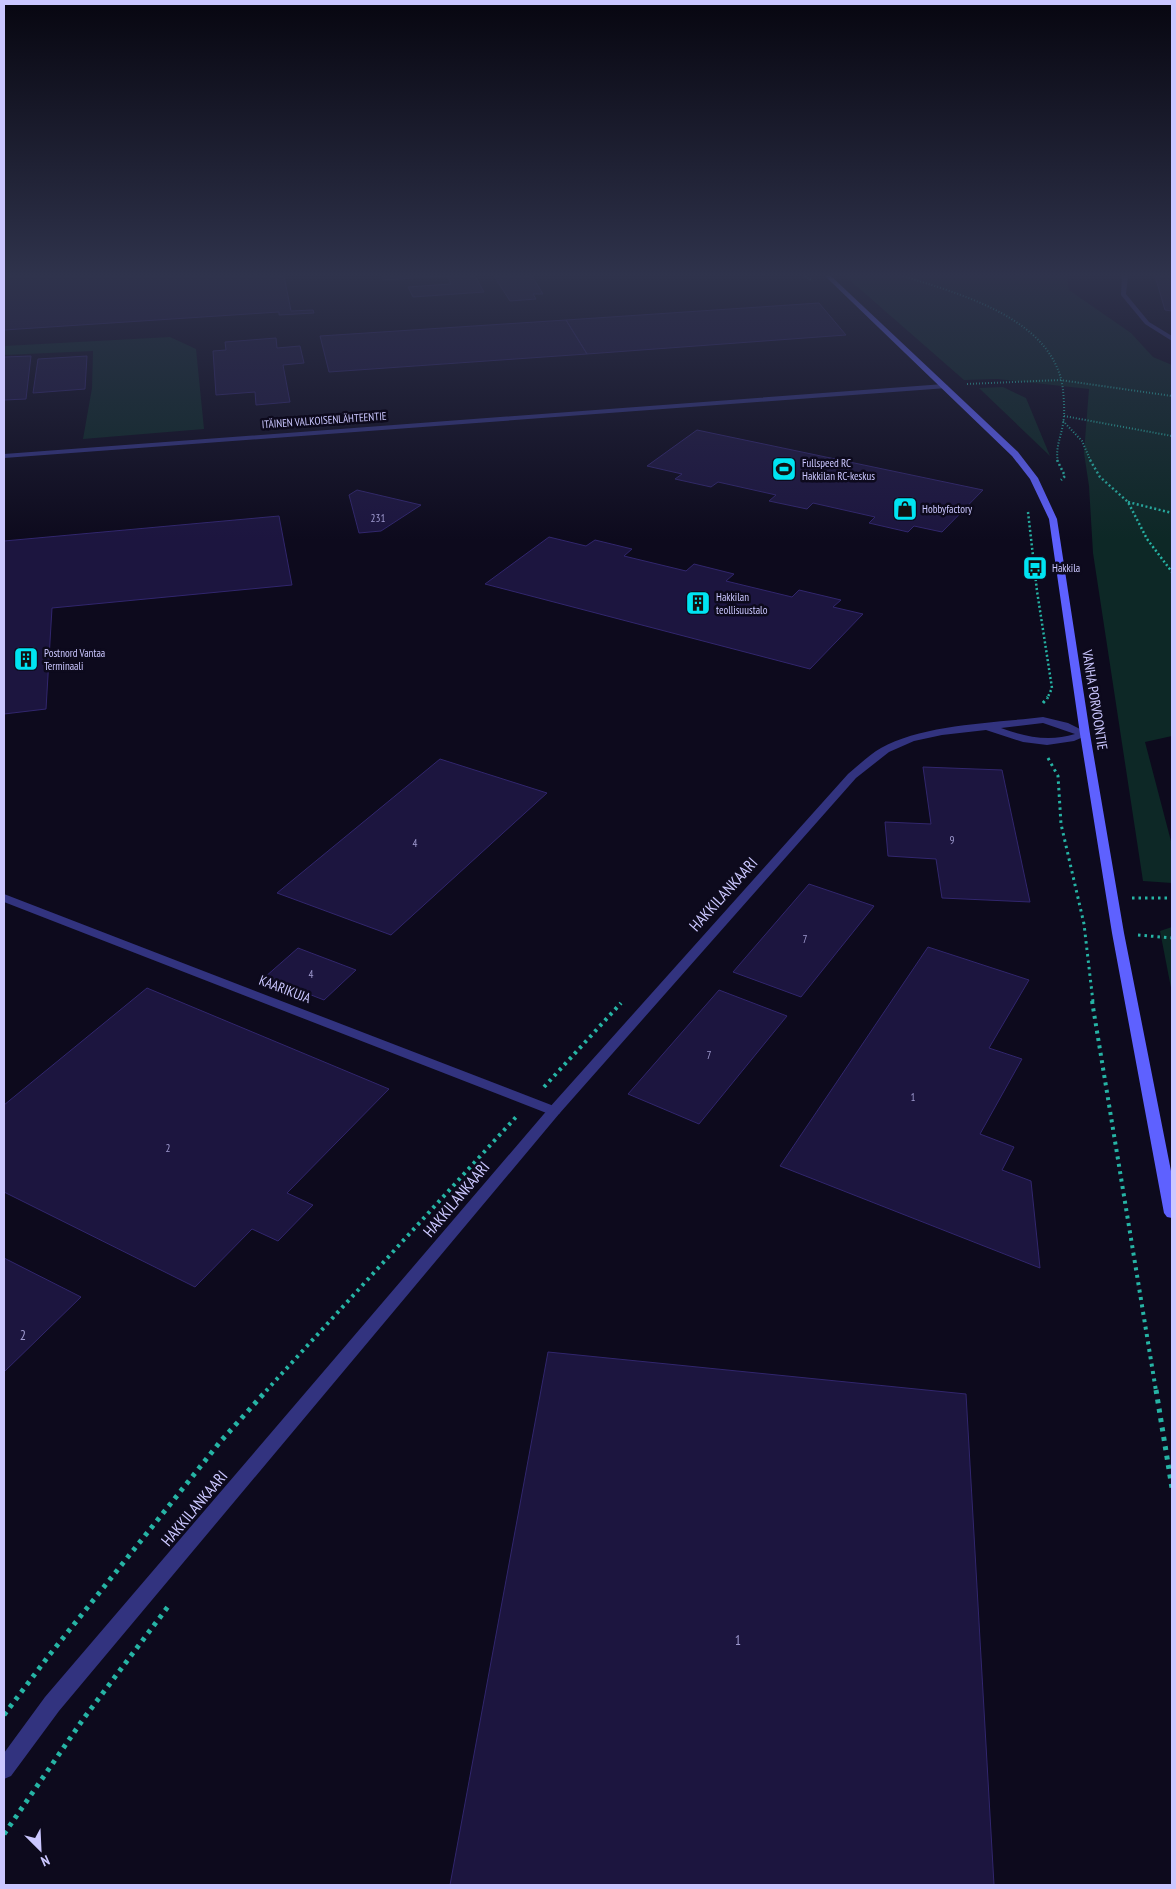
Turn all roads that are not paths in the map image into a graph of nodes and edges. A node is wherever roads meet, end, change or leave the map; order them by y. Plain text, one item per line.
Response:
1 (921, 364) edge
2 (944, 386) junction
3 (4, 456) edge
4 (988, 728) junction
5 (1085, 734) junction
6 (4, 898) edge
7 (554, 1111) junction
8 (1172, 1213) edge
9 (4, 1769) edge

1 - 2 main road, VANHA PORVOONTIE
2 - 3 street, ITÄINEN VALKOISENLÄHTEENTIE
2 - 5 main road, VANHA PORVOONTIE
4 - 5 street, HAKKILANKAARI
4 - 5 street, HAKKILANKAARI
4 - 7 street, HAKKILANKAARI
5 - 8 main road, VANHA PORVOONTIE
6 - 7 street, KAARIKUJA
7 - 9 street, HAKKILANKAARI

